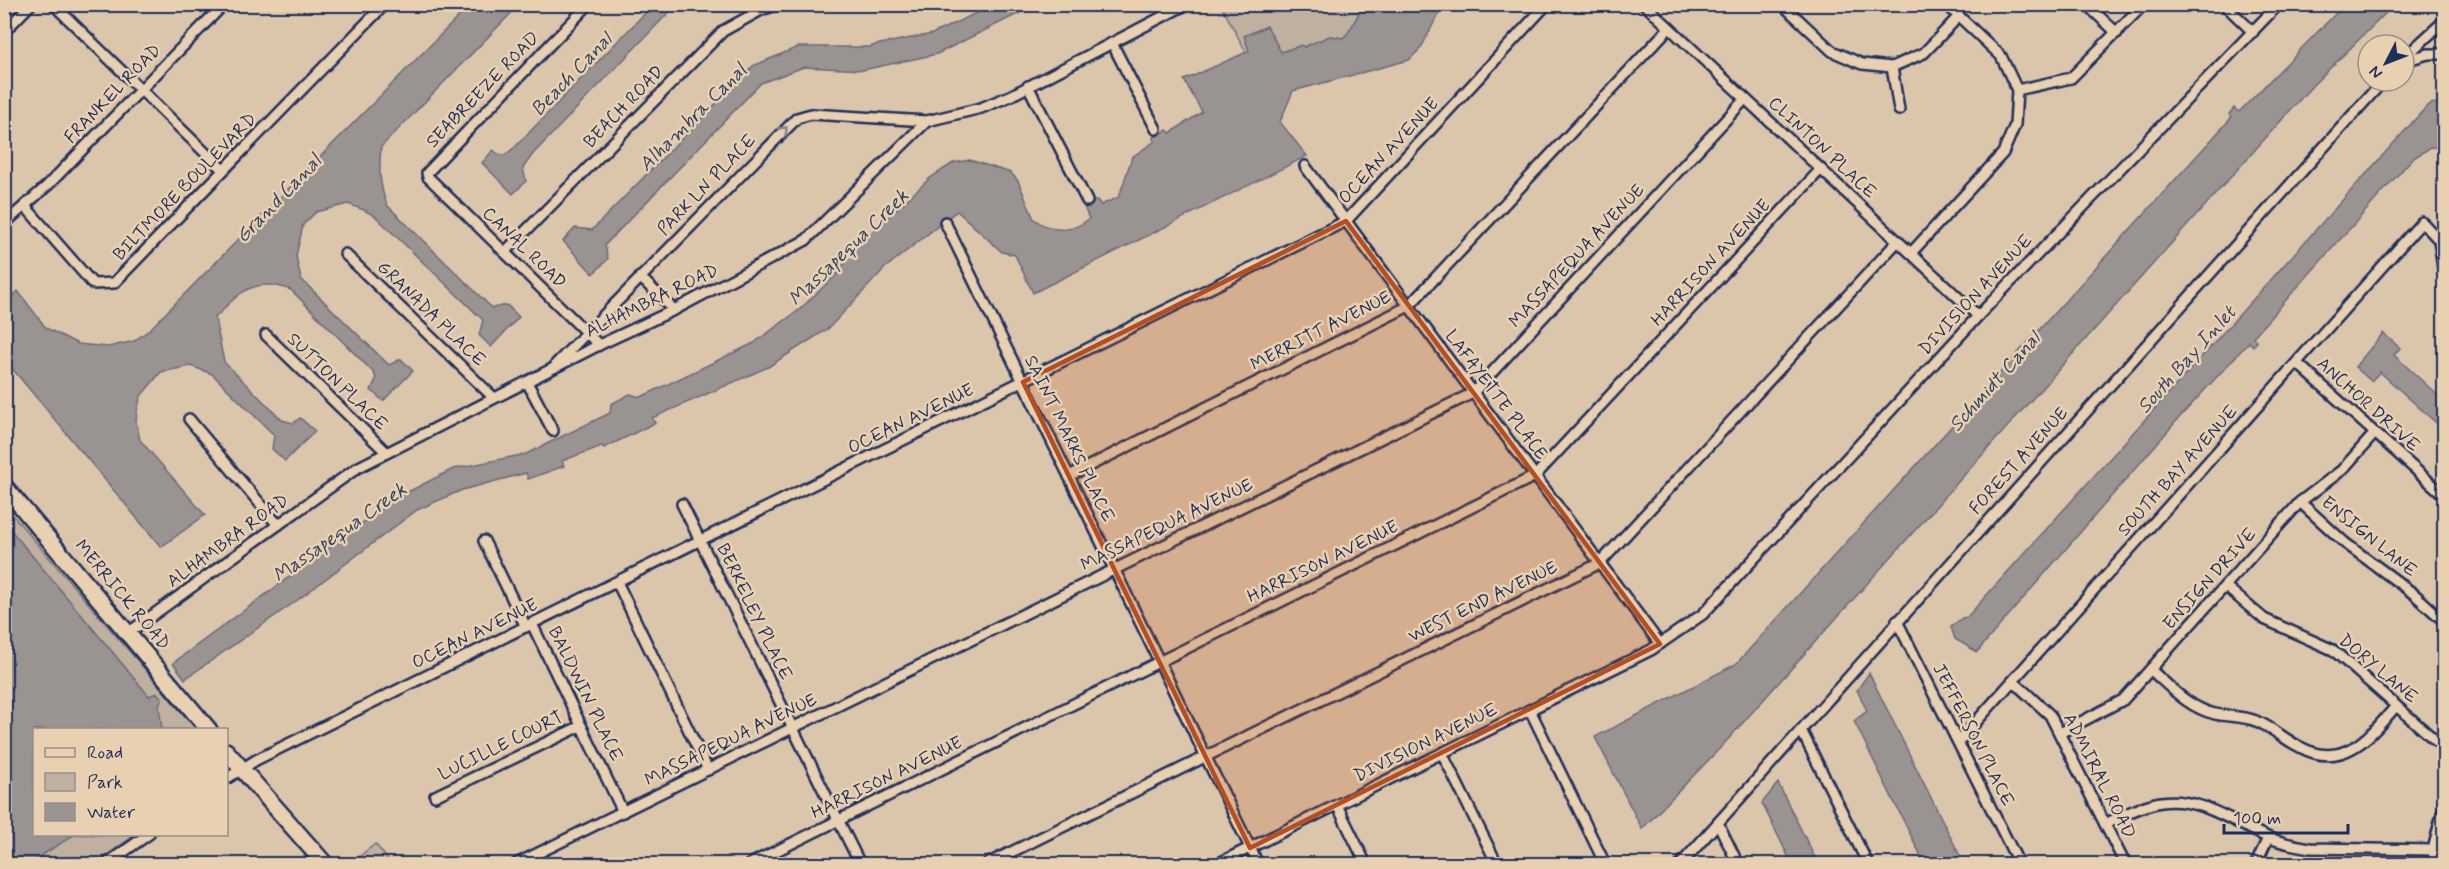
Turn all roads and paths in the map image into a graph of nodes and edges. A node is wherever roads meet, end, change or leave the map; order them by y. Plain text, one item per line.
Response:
1 (31, 4) edge
2 (52, 4) edge
3 (224, 4) edge
4 (385, 4) edge
5 (590, 4) edge
6 (779, 4) edge
7 (1187, 4) edge
8 (1547, 4) edge
9 (1644, 4) edge
10 (1782, 4) edge
11 (1946, 4) edge
12 (2086, 4) edge
13 (2144, 4) edge
14 (2224, 4) edge
15 (2279, 4) edge
16 (1959, 16) junction
17 (2445, 21) edge
18 (1669, 28) junction
19 (4, 32) edge
20 (2253, 32) junction
21 (2117, 33) junction
22 (1112, 43) junction
23 (2416, 49) edge
24 (2445, 54) edge
25 (2416, 57) edge
26 (1892, 67) junction
27 (1028, 86) junction
28 (140, 90) junction
29 (2017, 90) junction
30 (2372, 93) edge
31 (1745, 99) junction
32 (1899, 110) dead end
33 (927, 121) junction
34 (1156, 129) dead end
35 (1305, 166) dead end
36 (223, 170) junction
37 (1821, 170) junction
38 (427, 173) joint
39 (1087, 201) dead end
40 (25, 206) junction
41 (1346, 221) junction
42 (945, 222) dead end
43 (4, 224) edge
44 (1898, 241) junction
45 (505, 252) junction
46 (1911, 253) junction
47 (345, 254) dead end
48 (2445, 274) edge
49 (640, 277) junction
50 (1409, 306) junction
51 (674, 310) junction
52 (1978, 316) junction
53 (587, 332) junction
54 (266, 335) dead end
55 (599, 345) junction
56 (2296, 363) junction
57 (550, 370) junction
58 (527, 382) junction
59 (1023, 382) junction
60 (1473, 393) junction
61 (494, 399) junction
62 (189, 419) dead end
63 (553, 431) dead end
64 (2375, 433) junction
65 (386, 452) junction
66 (1068, 476) junction
67 (1535, 476) junction
68 (4, 486) edge
69 (2445, 495) edge
70 (2300, 502) junction
71 (682, 504) dead end
72 (278, 525) junction
73 (484, 541) dead end
74 (700, 541) junction
75 (1600, 563) junction
76 (1114, 570) junction
77 (617, 582) junction
78 (2225, 586) junction
79 (1898, 621) junction
80 (2445, 621) edge
81 (529, 625) junction
82 (128, 633) junction
83 (1660, 644) junction
84 (1159, 662) junction
85 (2151, 670) junction
86 (2013, 681) junction
87 (2396, 706) junction
88 (1530, 710) junction
89 (582, 726) junction
90 (208, 728) edge
91 (793, 728) junction
92 (1801, 729) junction
93 (2060, 733) junction
94 (1959, 741) junction
95 (2445, 748) edge
96 (228, 753) edge
97 (1442, 753) junction
98 (1205, 757) junction
99 (241, 768) junction
100 (708, 770) junction
101 (228, 778) edge
102 (435, 796) dead end
103 (1337, 805) junction
104 (2445, 806) edge
105 (623, 812) junction
106 (838, 821) junction
107 (1718, 823) junction
108 (2105, 824) junction
109 (145, 836) edge
110 (2268, 838) junction
111 (1250, 848) junction
112 (2433, 850) junction
113 (106, 864) edge
114 (325, 864) edge
115 (516, 864) edge
116 (750, 864) edge
117 (860, 864) edge
118 (987, 864) edge
119 (1216, 864) edge
120 (1258, 864) edge
121 (1366, 864) edge
122 (1497, 864) edge
123 (1605, 864) edge
124 (1681, 864) edge
125 (1738, 864) edge
126 (1868, 864) edge
127 (2019, 864) edge
128 (2125, 864) edge
129 (2256, 864) edge
130 (2435, 864) edge

1 - 19 street
2 - 28 street
3 - 28 street, FRANKEL ROAD
4 - 36 street, BILTMORE BOULEVARD
5 - 38 street, SEABREEZE ROAD
6 - 45 street, BEACH ROAD
7 - 22 street
8 - 41 street, OCEAN AVENUE
9 - 18 street, CLINTON PLACE
10 - 26 street
11 - 16 street
12 - 21 street
13 - 21 street
14 - 20 street
15 - 20 street, DIVISION AVENUE
16 - 26 street
16 - 29 street
17 - 23 street
18 - 31 street, CLINTON PLACE
18 - 50 street, MERRITT AVENUE
20 - 52 street, DIVISION AVENUE
21 - 29 street
22 - 27 street
22 - 34 street
24 - 25 street
26 - 32 street
27 - 33 street
27 - 39 street
28 - 36 street
28 - 40 street, FRANKEL ROAD
29 - 46 street
30 - 79 street, FOREST AVENUE
31 - 37 street, CLINTON PLACE
31 - 60 street, MASSAPEQUA AVENUE
49 -> 33 street, PARK LN PLACE
33 - 51 street, ALHAMBRA ROAD
35 - 41 street, LAFAYETTE PLACE
36 - 40 street, BILTMORE BOULEVARD
37 - 44 street, CLINTON PLACE
37 - 67 street, HARRISON AVENUE
38 - 45 street, CANAL ROAD
40 - 43 street
41 - 50 street, LAFAYETTE PLACE
41 - 59 street, OCEAN AVENUE
42 - 59 street, SAINT MARKS PLACE
44 - 46 street, CLINTON PLACE
44 - 75 street, WEST END AVENUE
45 - 53 street, CANAL ROAD
46 - 52 street, CLINTON PLACE
47 - 61 street, GRANADA PLACE
48 - 56 street, SOUTH BAY AVENUE
49 - 51 street
49 - 53 street, PARK LN PLACE
50 - 60 street, LAFAYETTE PLACE
50 - 66 street, MERRITT AVENUE
51 - 55 street, ALHAMBRA ROAD
52 - 83 street, DIVISION AVENUE
53 - 55 street, CANAL ROAD
53 - 57 street, PARK LN PLACE
54 - 65 street, SUTTON PLACE
55 - 57 street, ALHAMBRA ROAD
56 - 64 street, ANCHOR DRIVE
56 - 86 street, SOUTH BAY AVENUE
57 - 58 street, ALHAMBRA ROAD
58 - 61 street, ALHAMBRA ROAD
58 - 63 street
59 - 66 street, SAINT MARKS PLACE
59 - 74 street, OCEAN AVENUE
60 - 67 street, LAFAYETTE PLACE
60 - 76 street, MASSAPEQUA AVENUE
61 - 65 street, ALHAMBRA ROAD
62 - 72 street
64 - 69 street, ANCHOR DRIVE
64 - 70 street, ENSIGN DRIVE
65 - 72 street, ALHAMBRA ROAD
66 - 76 street, SAINT MARKS PLACE
67 - 75 street, LAFAYETTE PLACE
67 - 84 street, HARRISON AVENUE
68 - 82 main road, MERRICK ROAD
70 - 78 street, ENSIGN DRIVE
70 - 80 street, ENSIGN LANE
71 - 74 street, BERKELEY PLACE
72 - 82 street, ALHAMBRA ROAD
73 - 81 street, BALDWIN PLACE
74 - 77 street, OCEAN AVENUE
74 - 91 street, BERKELEY PLACE
75 - 83 street, LAFAYETTE PLACE
75 - 98 street, WEST END AVENUE
76 - 84 street, SAINT MARKS PLACE
76 - 91 street, MASSAPEQUA AVENUE
77 - 81 street, OCEAN AVENUE
77 - 100 street
78 - 85 street, ENSIGN DRIVE
78 - 87 street, DORY LANE
79 - 92 street, FOREST AVENUE
79 - 94 street, JEFFERSON PLACE
81 - 89 street, BALDWIN PLACE
81 - 99 street, OCEAN AVENUE
82 - 90 main road, MERRICK ROAD
83 - 88 street, DIVISION AVENUE
84 - 98 street, SAINT MARKS PLACE
84 - 106 street, HARRISON AVENUE
85 - 87 street
85 - 93 street, ENSIGN DRIVE
86 - 93 street, ADMIRAL ROAD
86 - 94 street, SOUTH BAY AVENUE
87 - 95 street, DORY LANE
88 - 97 street, DIVISION AVENUE
88 - 123 street
89 - 102 street, LUCILLE COURT
89 - 105 street, BALDWIN PLACE
91 - 100 street, MASSAPEQUA AVENUE
91 - 106 street, BERKELEY PLACE
92 - 107 street, FOREST AVENUE
92 - 126 street
93 - 108 street, ADMIRAL ROAD
94 - 127 street, JEFFERSON PLACE
96 - 99 main road
97 - 103 street, DIVISION AVENUE
97 - 122 street
98 - 111 street, SAINT MARKS PLACE
98 - 118 street, WEST END AVENUE
99 - 101 street, OCEAN AVENUE
99 - 114 main road
100 - 105 street, MASSAPEQUA AVENUE
103 - 111 street, DIVISION AVENUE
103 - 121 street
104 - 112 street
105 - 115 street, MASSAPEQUA AVENUE
106 - 116 street, HARRISON AVENUE
106 - 117 street, BERKELEY PLACE
107 - 124 street, FOREST AVENUE
107 - 125 street
108 - 110 street
108 - 128 street, ADMIRAL ROAD
109 - 113 street
110 - 112 street
110 - 129 street
111 - 119 street, DIVISION AVENUE
111 - 120 street, SAINT MARKS PLACE
112 - 130 street

